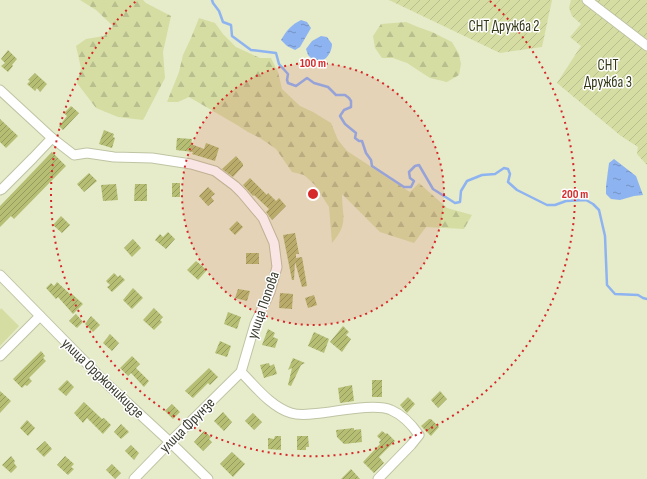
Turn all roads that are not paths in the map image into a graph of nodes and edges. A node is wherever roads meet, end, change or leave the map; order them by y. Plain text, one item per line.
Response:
1 (587, 0) edge
2 (647, 46) edge
3 (0, 90) edge
4 (52, 138) junction
5 (0, 190) edge
6 (0, 275) edge
7 (40, 316) junction
8 (0, 356) edge
9 (241, 372) junction
10 (170, 442) junction
11 (134, 479) edge
12 (208, 479) edge
13 (378, 479) edge

1 - 2 street
3 - 4 street, улица Попова
4 - 5 street
4 - 9 street, улица Попова
6 - 7 street, улица Орджоникидзе
7 - 8 street
7 - 10 street, улица Орджоникидзе
9 - 10 street, улица Фрунзе
9 - 13 street
10 - 11 street, улица Фрунзе
10 - 12 street, улица Орджоникидзе

